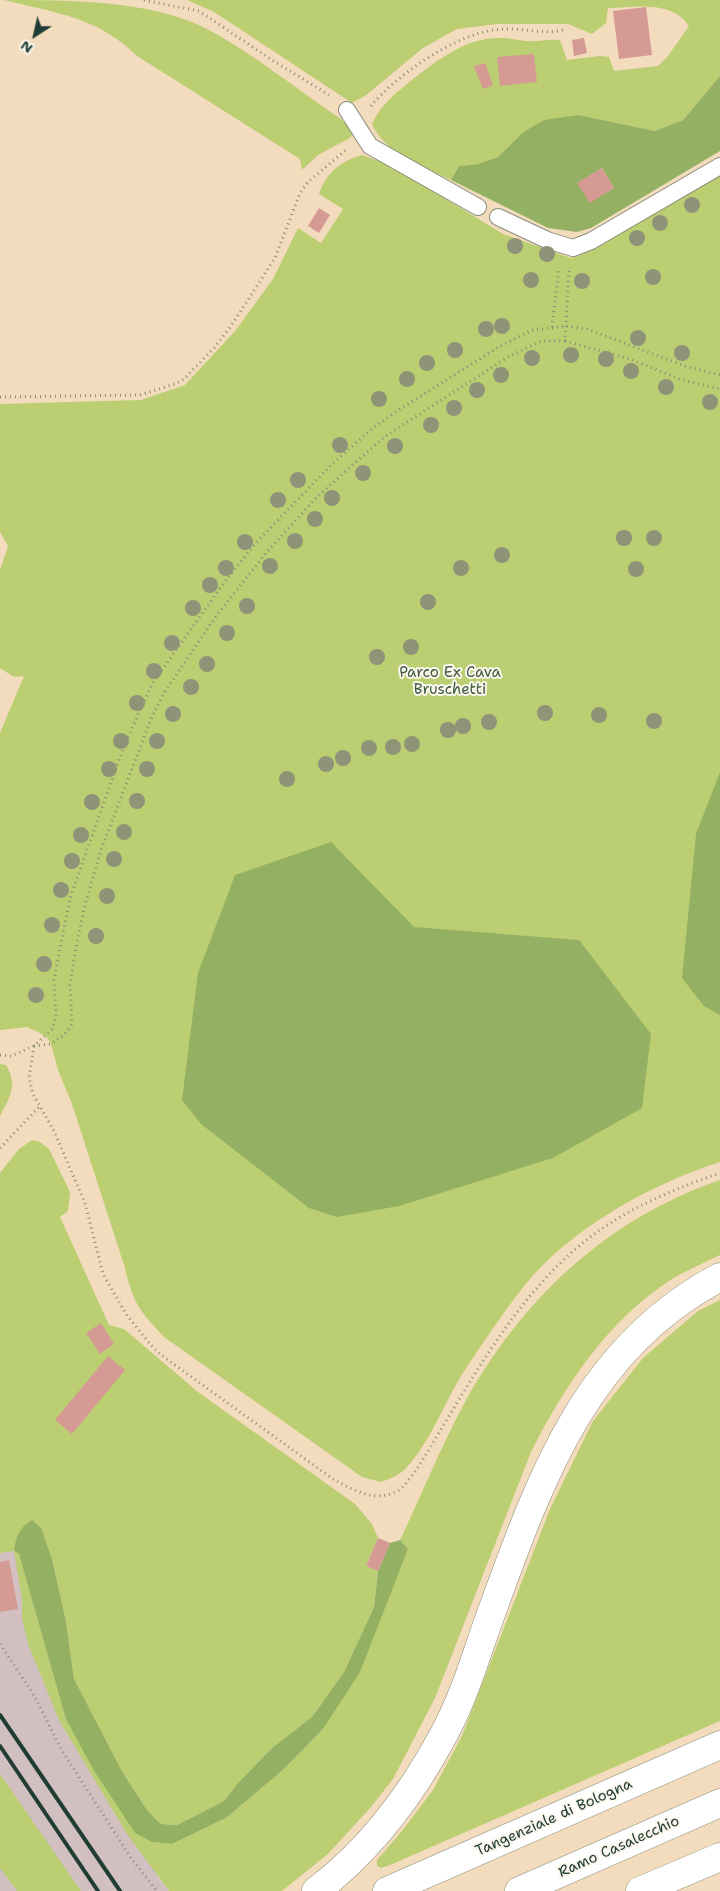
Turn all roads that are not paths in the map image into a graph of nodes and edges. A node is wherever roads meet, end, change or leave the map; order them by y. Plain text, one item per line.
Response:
1 (347, 110) road end
2 (720, 166) edge
3 (478, 207) dead end
4 (498, 217) dead end
5 (720, 1277) edge
6 (720, 1745) edge
7 (720, 1803) edge
8 (720, 1856) edge
9 (316, 1891) edge
10 (387, 1891) edge
11 (519, 1891) edge
12 (640, 1891) edge

1 - 3 lane
2 - 4 lane
5 - 9 highway
6 - 10 highway, Tangenziale di Bologna
7 - 11 highway, Ramo Casalecchio
8 - 12 highway

